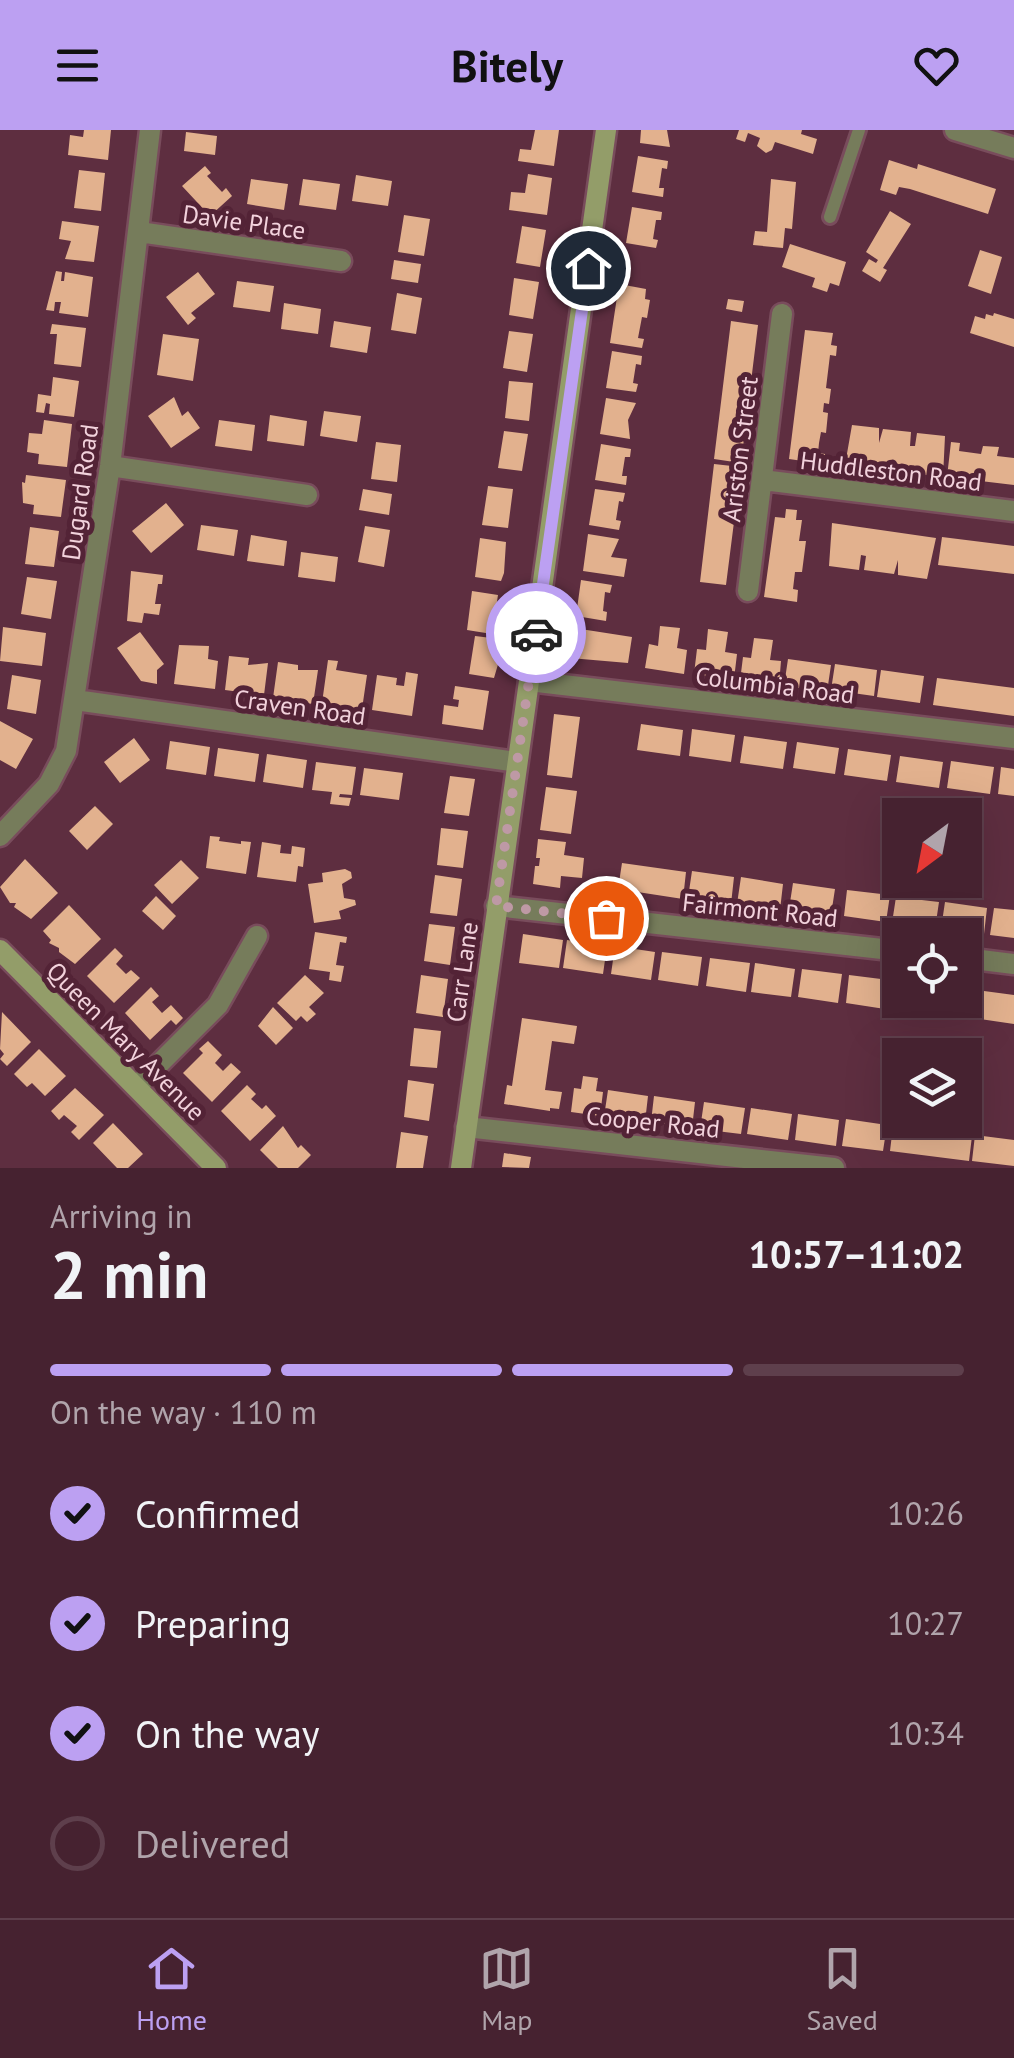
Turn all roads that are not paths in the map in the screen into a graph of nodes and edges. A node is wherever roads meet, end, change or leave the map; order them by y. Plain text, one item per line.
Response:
1 (150, 130) edge
2 (606, 130) edge
3 (859, 130) edge
4 (955, 130) edge
5 (1014, 148) edge
6 (830, 217) dead end
7 (140, 232) junction
8 (341, 261) dead end
9 (782, 314) dead end
10 (110, 466) junction
11 (762, 480) junction
12 (307, 494) dead end
13 (1014, 512) edge
14 (748, 590) dead end
15 (530, 681) junction
16 (76, 700) junction
17 (1014, 738) edge
18 (517, 762) junction
19 (0, 836) edge
20 (496, 906) junction
21 (257, 936) dead end
22 (882, 949) edge
23 (0, 950) edge
24 (982, 960) edge
25 (1014, 964) edge
26 (136, 1088) junction
27 (466, 1127) junction
28 (216, 1168) edge
29 (461, 1168) edge
30 (834, 1168) edge

1 - 7 street, Dugard Road
2 - 15 street, Carr Lane
3 - 6 lane
4 - 5 street
7 - 8 street, Davie Place
7 - 10 street, Dugard Road
9 - 11 street, Ariston Street
10 - 12 street
10 - 16 street, Dugard Road
11 - 13 street, Huddleston Road
11 - 14 street, Ariston Street
15 - 17 street, Columbia Road
15 - 18 street, Carr Lane
16 - 18 street, Craven Road
16 - 19 street, Dugard Road
18 - 20 street, Carr Lane
20 - 22 street, Fairmont Road
20 - 27 street, Carr Lane
21 - 26 street
23 - 26 street, Queen Mary Avenue
24 - 25 street
26 - 28 street, Queen Mary Avenue
27 - 29 street, Carr Lane
27 - 30 street, Cooper Road

